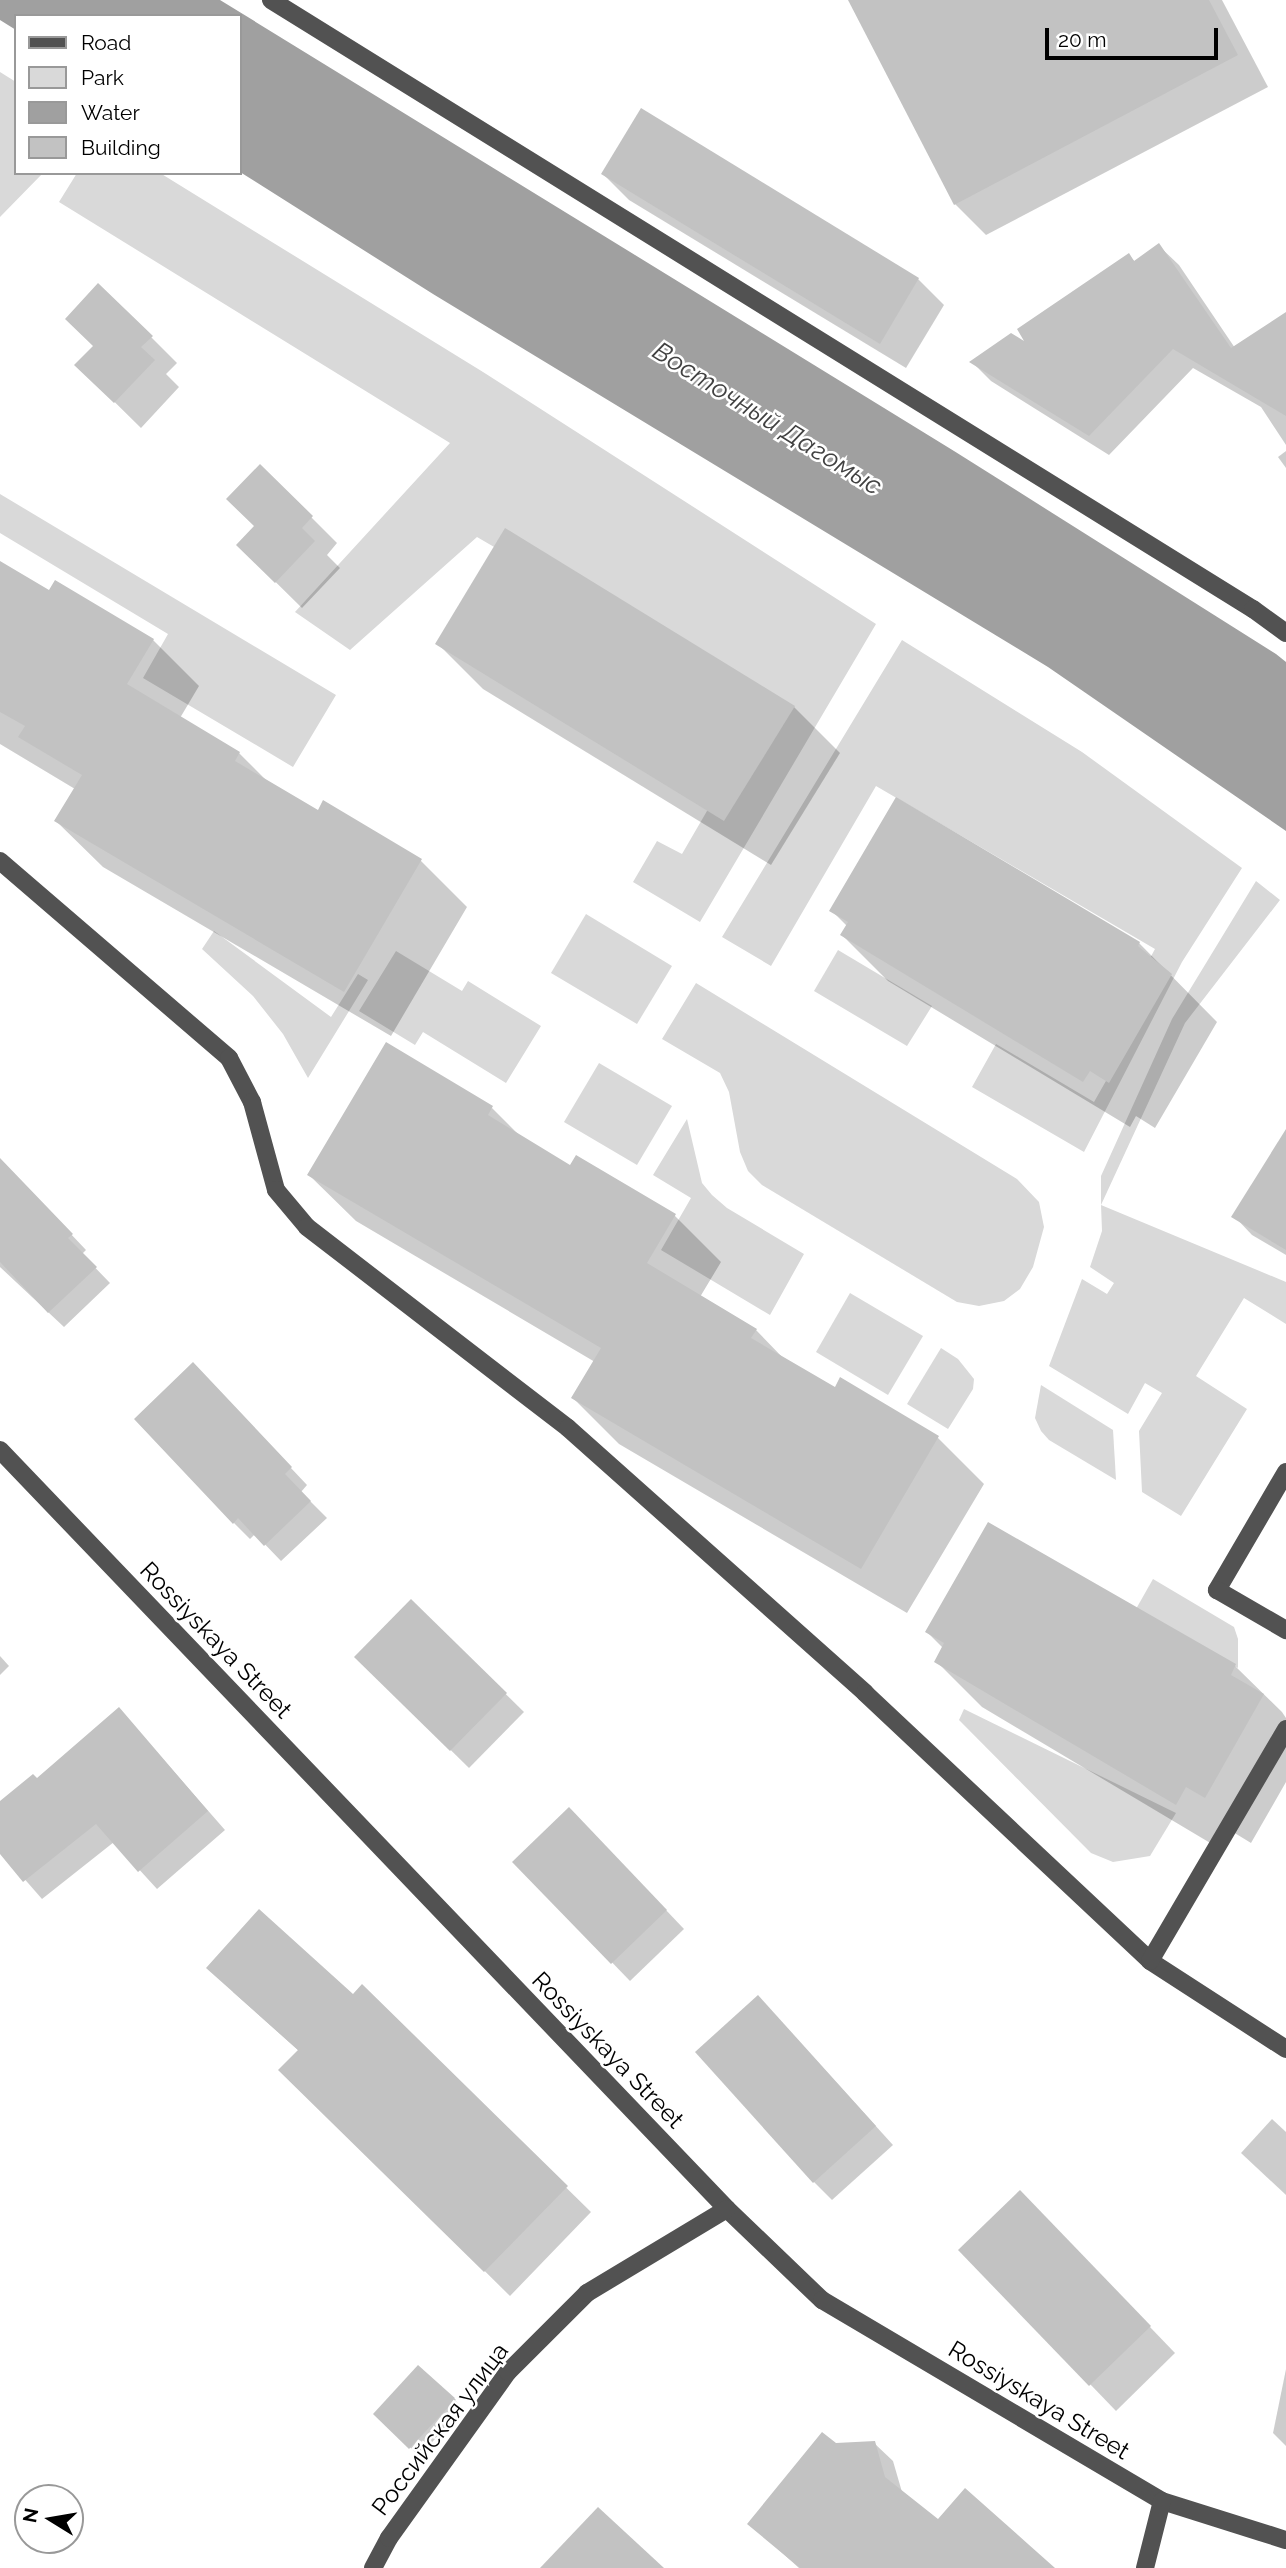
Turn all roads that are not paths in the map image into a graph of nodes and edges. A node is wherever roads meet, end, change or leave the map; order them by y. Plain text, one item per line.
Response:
1 (271, 0) edge
2 (1286, 633) edge
3 (0, 861) edge
4 (0, 1450) edge
5 (1286, 1472) edge
6 (1286, 1630) edge
7 (1286, 1729) edge
8 (1150, 1961) junction
9 (1286, 2049) edge
10 (727, 2209) junction
11 (1162, 2501) junction
12 (1286, 2540) edge
13 (373, 2568) edge
14 (1145, 2568) edge

1 - 2 street
3 - 8 street
4 - 10 street, Rossiyskaya Street
5 - 6 street
7 - 8 street
8 - 9 street
10 - 11 street, Rossiyskaya Street
10 - 13 street, Российская улица
11 - 12 street, Rossiyskaya Street
11 - 14 street

